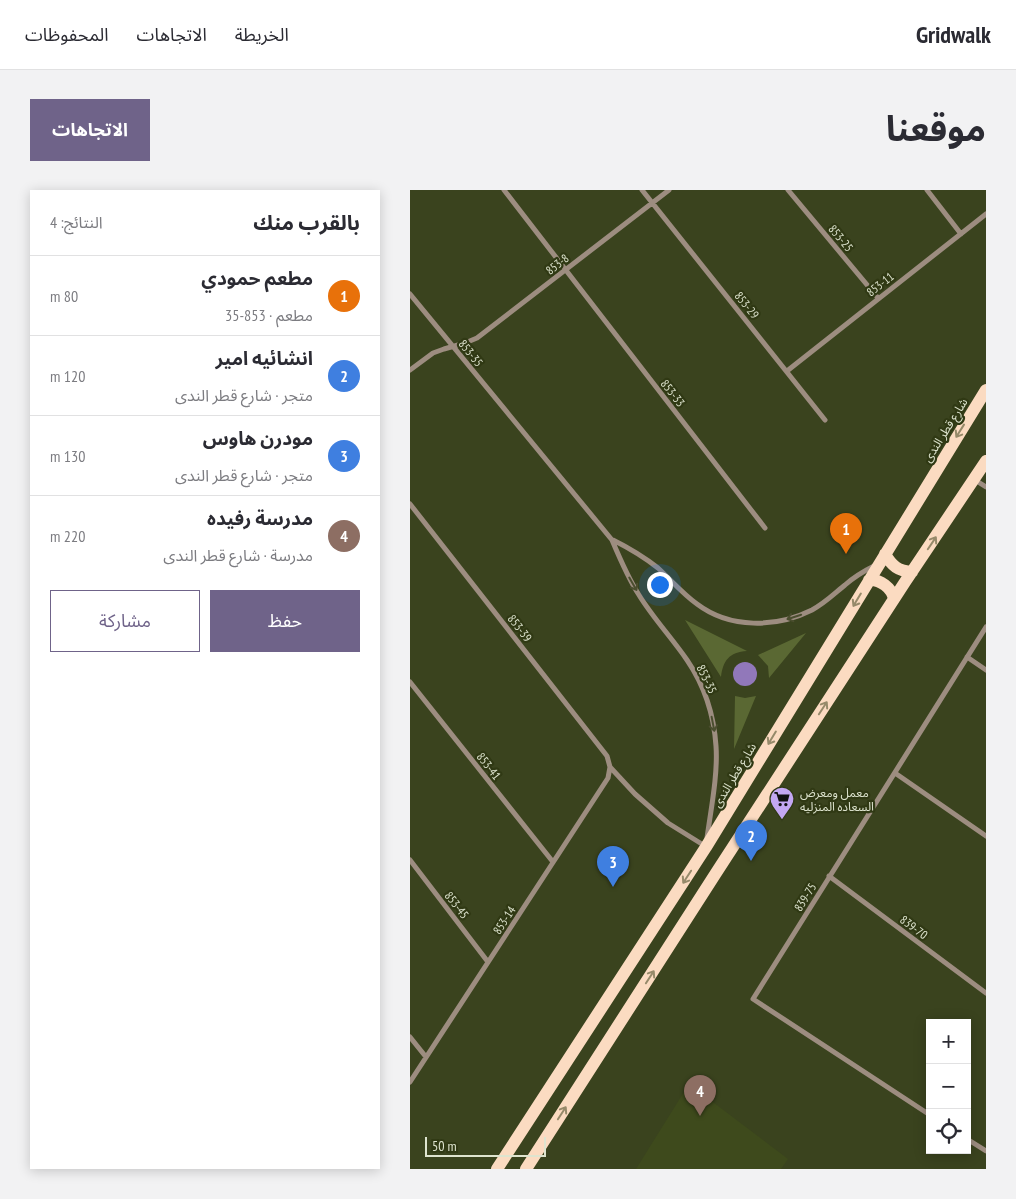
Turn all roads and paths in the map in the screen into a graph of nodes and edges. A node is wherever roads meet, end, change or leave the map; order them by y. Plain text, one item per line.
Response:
1 (504, 190) edge
2 (642, 190) edge
3 (669, 190) edge
4 (788, 190) edge
5 (927, 190) edge
6 (652, 202) junction
7 (986, 214) edge
8 (961, 234) junction
9 (565, 270) junction
10 (410, 294) edge
11 (878, 298) junction
12 (453, 346) junction
13 (410, 370) edge
14 (786, 371) junction
15 (986, 390) edge
16 (825, 420) dead end
17 (986, 461) edge
18 (975, 480) junction
19 (986, 487) edge
20 (410, 504) edge
21 (765, 528) dead end
22 (612, 540) junction
23 (882, 559) junction
24 (912, 572) junction
25 (869, 580) junction
26 (894, 599) junction
27 (986, 628) edge
28 (967, 657) junction
29 (986, 670) edge
30 (410, 682) edge
31 (610, 767) junction
32 (895, 773) junction
33 (986, 836) edge
34 (706, 847) junction
35 (410, 860) edge
36 (553, 862) junction
37 (830, 876) junction
38 (488, 962) junction
39 (986, 993) edge
40 (410, 1037) edge
41 (426, 1058) junction
42 (410, 1082) edge
43 (926, 1111) edge
44 (971, 1142) edge
45 (986, 1151) edge
46 (497, 1169) edge
47 (526, 1169) edge

1 - 9 street, 853-33
2 - 6 street, 853-29
3 - 6 street, 853-8
4 - 11 street, 853-25
5 - 8 street
6 - 9 street, 853-8
6 - 14 street, 853-29
7 - 8 street, 853-11
8 - 11 street, 853-11
9 - 12 street, 853-8
9 - 21 street, 853-33
10 - 12 street, 853-35
11 - 14 street, 853-11
12 - 13 street, 853-8
12 - 22 street, 853-35
14 - 16 street, 853-29
15 -> 23 main road, شارع قطر الندى
17 - 18 main road
18 - 19 street
24 -> 18 main road
20 - 31 street, 853-39
23 -> 22 street, 853-35
22 -> 34 street, 853-35
23 - 24 main road
23 - 25 main road, شارع قطر الندى
24 - 26 main road
25 - 26 main road
25 -> 34 main road, شارع قطر الندى
47 -> 26 main road
27 - 28 street, 839-75
28 - 29 street
28 - 32 street, 839-75
30 - 36 street, 853-41
31 - 34 street, 853-39
31 - 36 street, 853-14
32 - 33 street
32 - 37 street, 839-75
34 -> 46 main road, شارع قطر الندى
35 - 38 street, 853-45
36 - 38 street, 853-14
37 - 39 street, 839-70
37 - 43 street, 839-75
38 - 41 street, 853-14
40 - 41 street
41 - 42 street, 853-14
44 - 45 street

